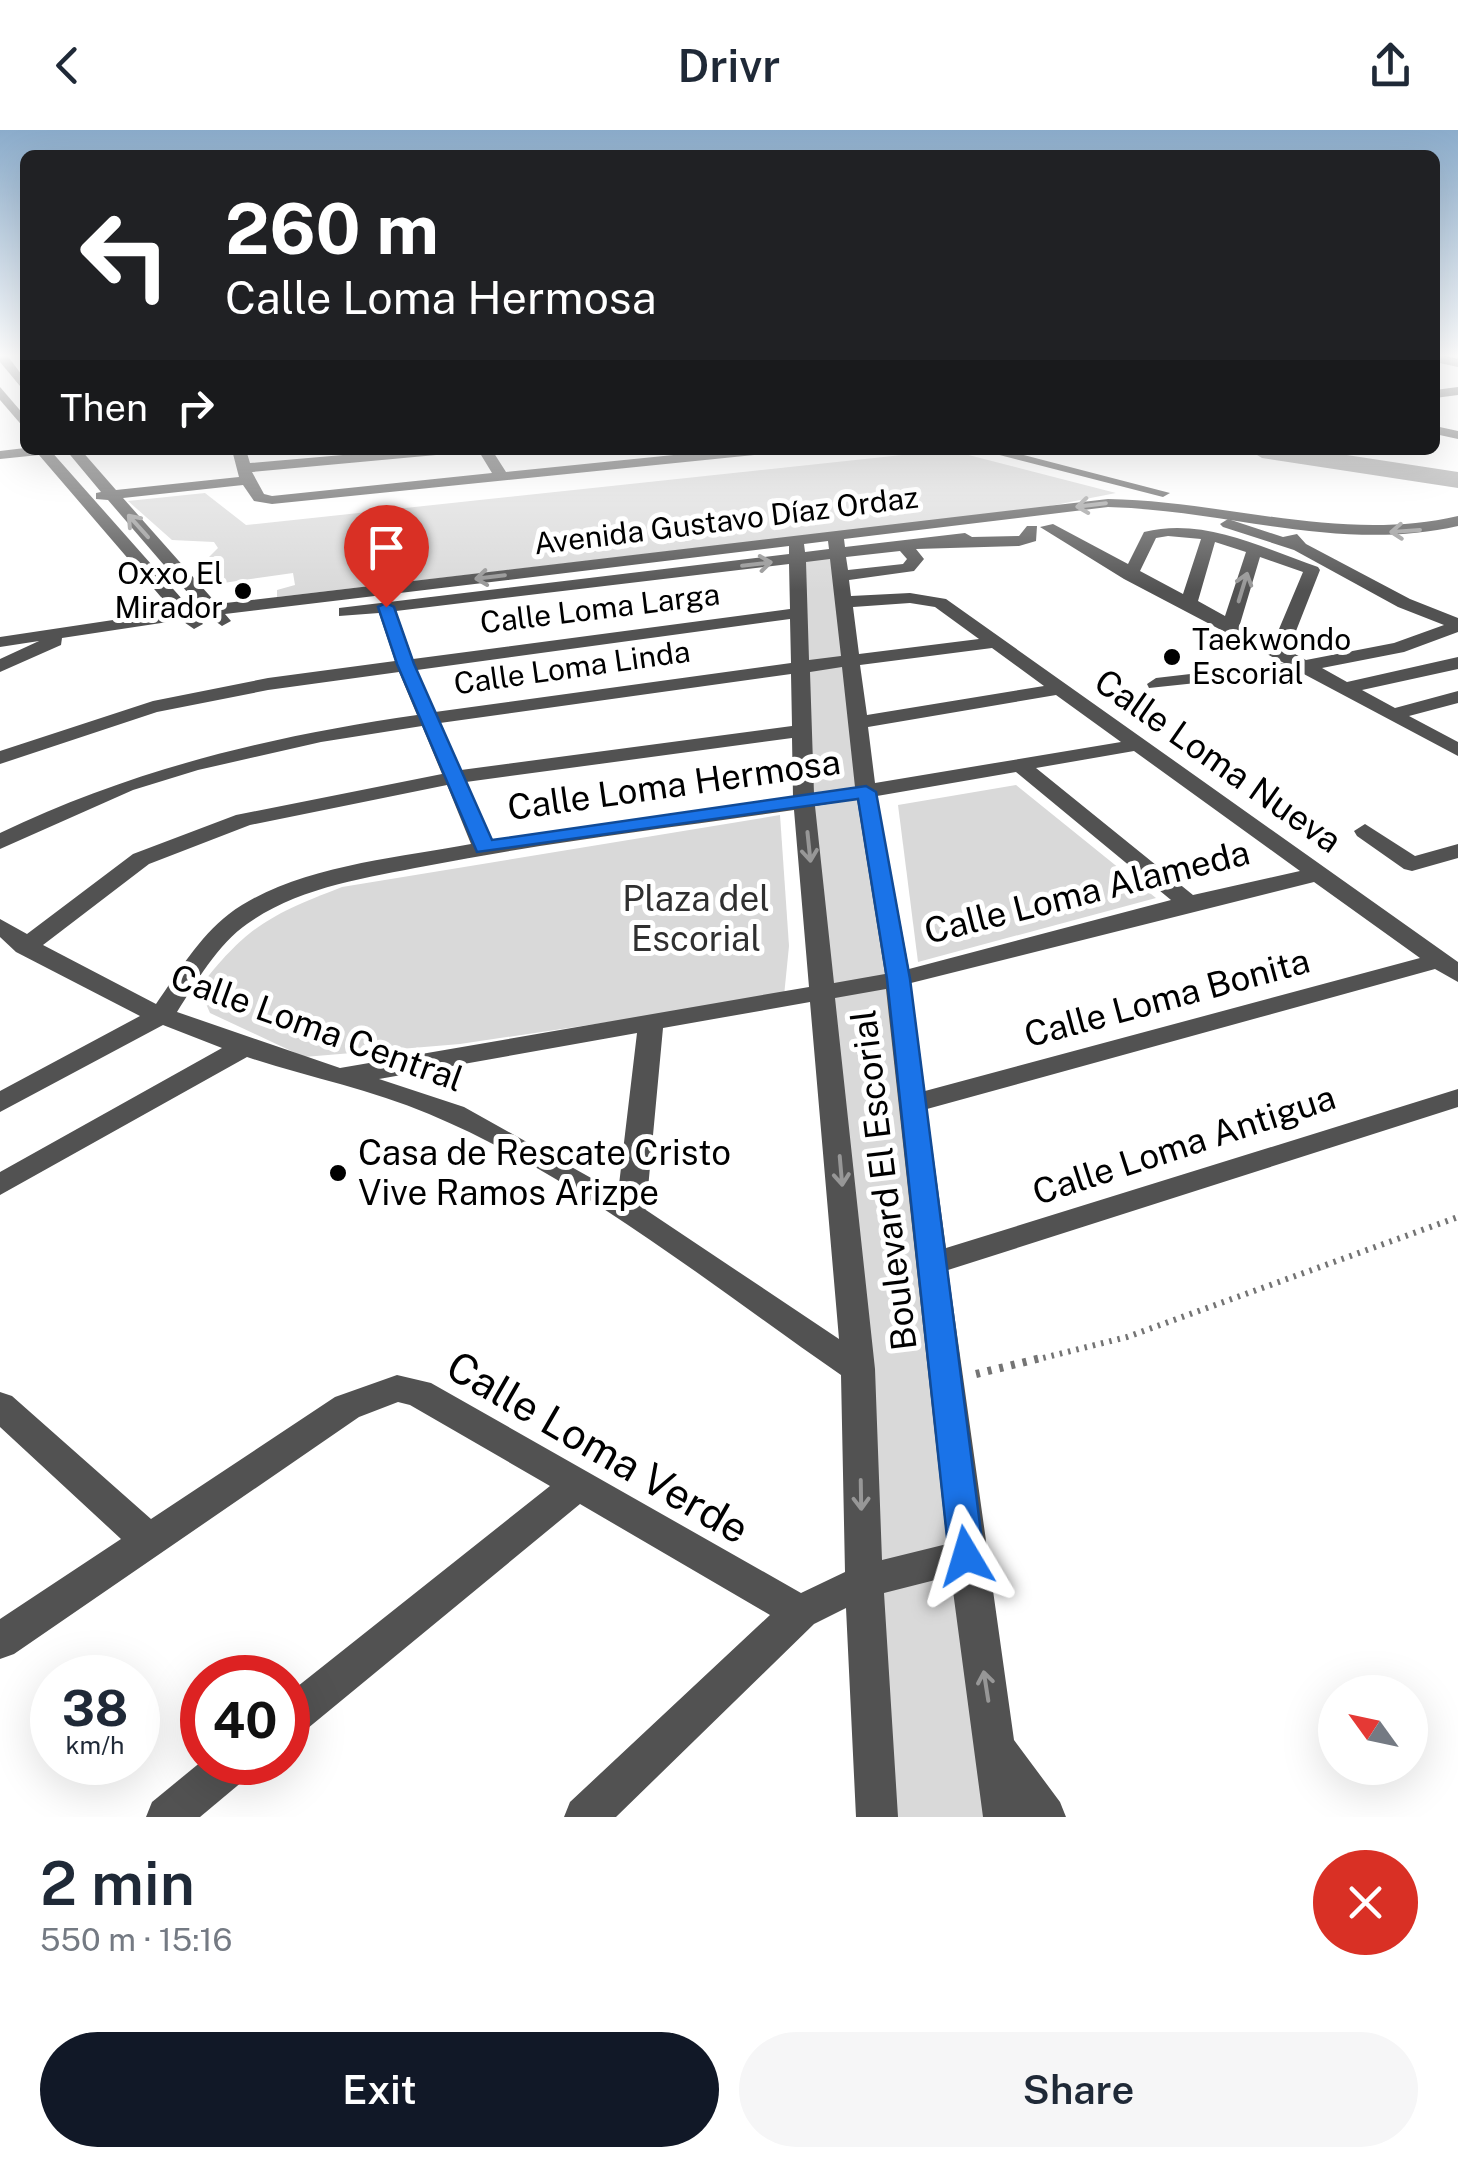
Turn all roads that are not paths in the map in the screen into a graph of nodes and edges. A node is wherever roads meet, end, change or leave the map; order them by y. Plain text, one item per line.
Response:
1 (47, 455) edge
2 (77, 455) edge
3 (240, 455) edge
4 (343, 455) edge
5 (488, 455) edge
6 (713, 455) edge
7 (1007, 455) edge
8 (246, 474) junction
9 (501, 476) junction
10 (110, 495) junction
11 (81, 498) junction
12 (1223, 510) junction
13 (1458, 521) edge
14 (1040, 528) junction
15 (1210, 537) junction
16 (1300, 547) junction
17 (798, 549) junction
18 (1255, 550) junction
19 (840, 567) junction
20 (1312, 570) junction
21 (1130, 574) junction
22 (1189, 602) junction
23 (386, 607) junction
24 (214, 610) junction
25 (799, 613) junction
26 (186, 614) junction
27 (1231, 624) junction
28 (225, 625) junction
29 (1458, 625) edge
30 (80, 628) junction
31 (198, 629) junction
32 (1437, 638) junction
33 (0, 642) edge
34 (990, 643) junction
35 (1271, 646) junction
36 (1458, 646) edge
37 (38, 650) junction
38 (0, 656) edge
39 (850, 660) junction
40 (405, 664) junction
41 (1300, 664) junction
42 (1458, 664) edge
43 (0, 666) edge
44 (802, 666) junction
45 (1156, 684) dead end
46 (1345, 688) junction
47 (1059, 689) junction
48 (1458, 697) edge
49 (1393, 714) junction
50 (430, 719) junction
51 (857, 722) junction
52 (1458, 729) edge
53 (800, 731) junction
54 (1435, 735) junction
55 (1136, 744) junction
56 (1458, 750) edge
57 (0, 758) edge
58 (1021, 766) junction
59 (457, 777) junction
60 (866, 792) junction
61 (804, 802) junction
62 (1365, 831) dead end
63 (0, 842) edge
64 (484, 848) junction
65 (1458, 851) edge
66 (1322, 873) junction
67 (1189, 903) junction
68 (0, 926) edge
69 (25, 947) junction
70 (1449, 967) edge
71 (898, 979) junction
72 (824, 988) junction
73 (162, 1015) junction
74 (652, 1021) junction
75 (242, 1048) junction
76 (339, 1077) junction
77 (1458, 1098) edge
78 (0, 1103) edge
79 (912, 1104) junction
80 (0, 1185) edge
81 (630, 1215) junction
82 (932, 1264) junction
83 (858, 1369) junction
84 (0, 1406) edge
85 (578, 1484) junction
86 (148, 1540) junction
87 (966, 1556) junction
88 (864, 1581) junction
89 (800, 1612) junction
90 (0, 1641) edge
91 (310, 1701) edge
92 (996, 1750) junction
93 (206, 1785) edge
94 (166, 1817) edge
95 (585, 1817) edge
96 (877, 1817) edge
97 (1004, 1817) edge
98 (1046, 1817) edge

1 - 11 street
2 - 10 street
3 - 8 street
4 - 8 street
5 - 9 street
6 - 9 street
7 - 12 street
8 - 9 street
8 - 10 street
10 - 11 street
24 -> 10 street
11 - 26 street
13 -> 12 street, Avenida Gustavo Díaz Ordaz
12 - 16 street
12 -> 19 street, Avenida Gustavo Díaz Ordaz
14 - 16 street, Avenida Gustavo Díaz Ordaz
14 - 19 street, Avenida Gustavo Díaz Ordaz
14 - 21 street
15 - 18 street
15 - 21 street
15 - 22 street
16 - 29 street
17 - 19 street, Avenida Gustavo Díaz Ordaz
23 -> 17 street, Avenida Gustavo Díaz Ordaz
17 -> 24 street, Avenida Gustavo Díaz Ordaz
17 - 25 street, Boulevard El Escorial
18 - 20 street
27 -> 18 street
19 - 34 street, Calle Loma Nueva
19 - 39 street, Boulevard El Escorial
20 - 32 street
20 - 35 street
21 - 22 street
22 - 27 street
23 - 28 street, Avenida Gustavo Díaz Ordaz
23 - 40 street
24 - 26 street, Avenida Gustavo Díaz Ordaz
24 - 28 street
25 - 40 street, Calle Loma Larga
25 - 44 street, Boulevard El Escorial
26 - 30 street, Avenida Gustavo Díaz Ordaz
26 - 31 street
27 - 35 street
28 - 31 street, Avenida Gustavo Díaz Ordaz
29 - 32 street
30 - 33 street, Avenida Gustavo Díaz Ordaz
30 - 37 street
31 - 37 street, Avenida Gustavo Díaz Ordaz
32 - 36 street
32 - 41 street
34 - 39 street, Calle Loma Linda
34 - 47 street, Calle Loma Nueva
35 - 41 street
37 - 38 street, Avenida Gustavo Díaz Ordaz
37 - 43 street
39 - 44 street, Calle Loma Linda
39 - 51 street, Boulevard El Escorial
40 - 50 street
40 - 57 street, Calle Loma Larga
41 - 45 street
41 - 46 street
42 - 46 street
44 - 50 street, Calle Loma Linda
44 - 53 street, Boulevard El Escorial
46 - 49 street
47 - 51 street
47 - 55 street, Calle Loma Nueva
48 - 49 street
49 - 54 street
50 - 59 street
50 - 63 street, Calle Loma Linda
51 - 60 street, Boulevard El Escorial
52 - 54 street
53 - 59 street
53 - 61 street, Boulevard El Escorial
54 - 56 street
55 - 58 street, Calle Loma Hermosa
55 - 66 street, Calle Loma Nueva
58 - 60 street, Calle Loma Hermosa
58 - 67 street
59 - 64 street
59 - 69 street
60 - 61 street, Calle Loma Hermosa
60 - 71 street, Boulevard El Escorial
61 - 64 street, Calle Loma Hermosa
61 -> 72 street, Boulevard El Escorial
62 - 65 street
64 - 73 street, Calle Loma Hermosa
66 - 67 street, Calle Loma Alameda
66 - 70 street, Calle Loma Nueva
67 - 71 street, Calle Loma Alameda
68 - 69 street, Calle Loma Central
69 - 73 street, Calle Loma Central
70 - 79 street, Calle Loma Bonita
71 - 72 street, Calle Loma Alameda
71 - 79 street, Boulevard El Escorial
72 - 74 street, Calle Loma Alameda
72 -> 83 street, Boulevard El Escorial
73 - 75 street, Calle Loma Central
73 - 78 street, Calle Loma Hermosa
74 - 76 street, Calle Loma Alameda
74 - 81 street
75 - 76 street, Calle Loma Central
75 - 80 street
76 - 81 street, Calle Loma Central
77 - 82 street, Calle Loma Antigua
79 - 82 street, Boulevard El Escorial
81 - 83 street, Calle Loma Central
82 - 87 street, Boulevard El Escorial
83 -> 88 street, Boulevard El Escorial
84 - 86 street
85 - 86 street, Calle Loma Verde
85 - 89 street, Calle Loma Verde
85 - 91 street
86 - 90 street, Calle Loma Verde
87 - 88 street
92 -> 87 street, Boulevard El Escorial
88 - 89 street
88 - 96 street, Boulevard El Escorial
89 - 95 street
92 - 97 street, Boulevard El Escorial
92 - 98 street
93 - 94 street

